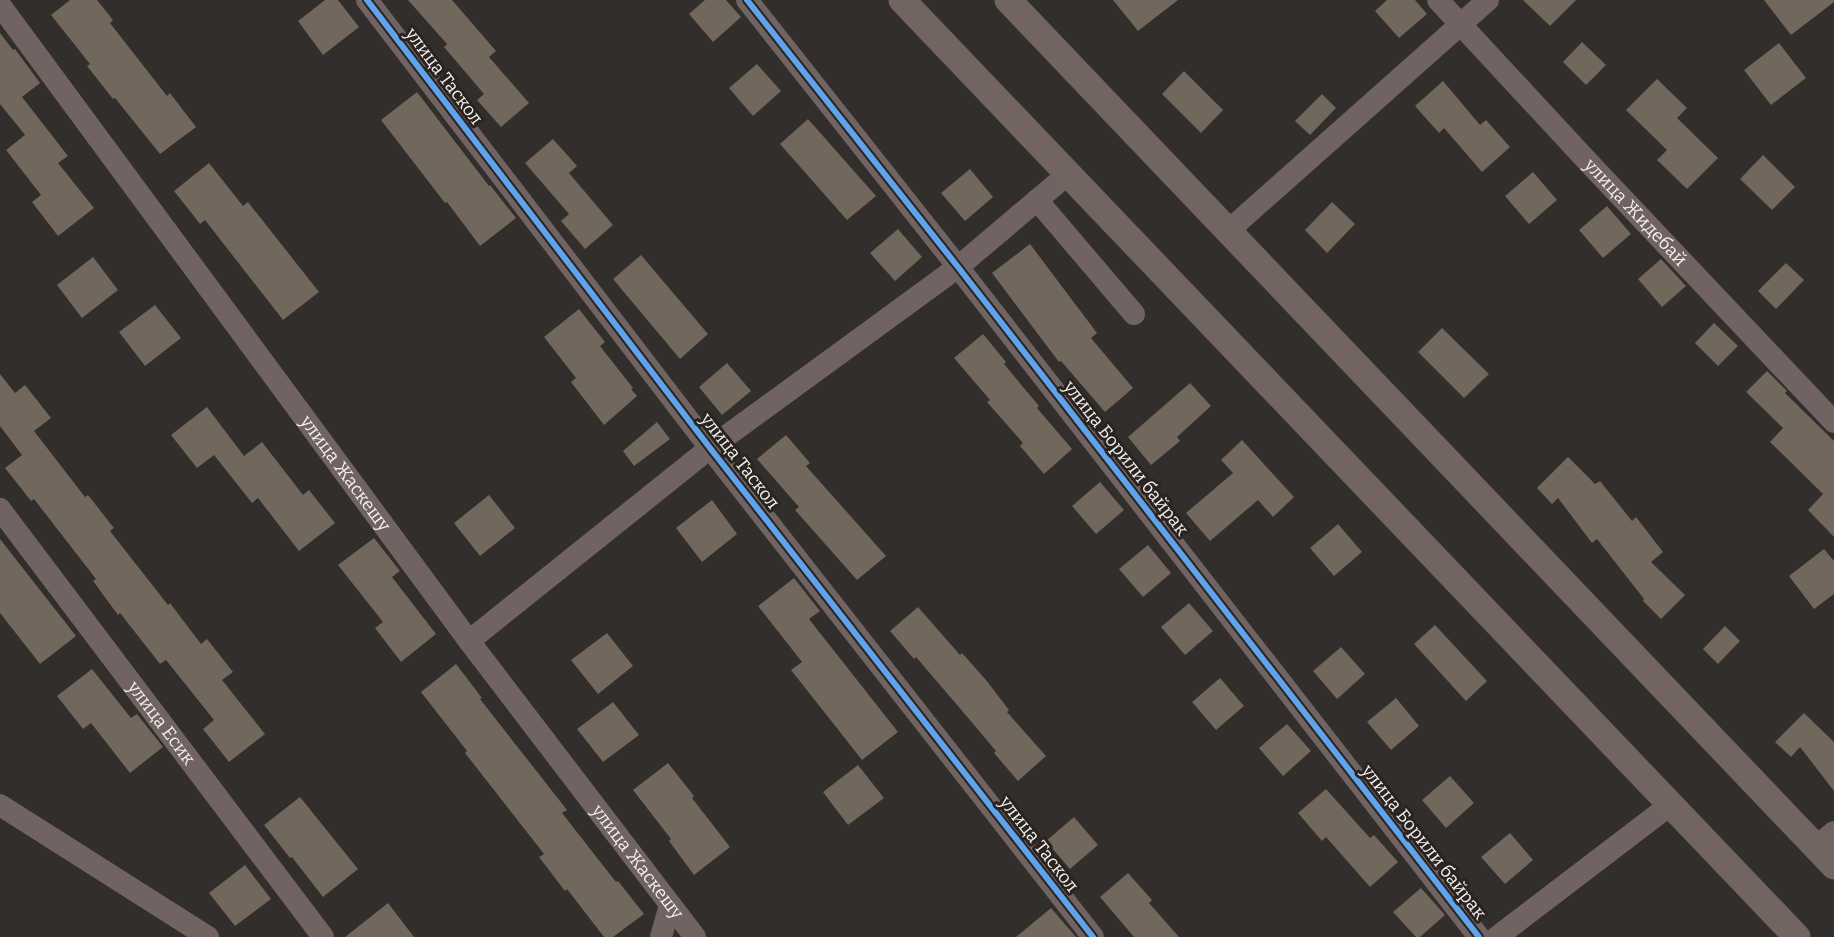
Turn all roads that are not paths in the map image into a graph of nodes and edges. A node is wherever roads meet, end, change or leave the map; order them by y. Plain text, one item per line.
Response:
1 (367, 0) edge
2 (747, 0) edge
3 (1008, 0) edge
4 (1438, 0) edge
5 (1488, 0) edge
6 (0, 5) edge
7 (917, 5) edge
8 (1461, 24) junction
9 (1068, 174) junction
10 (1037, 200) junction
11 (1228, 231) junction
12 (958, 267) junction
13 (1134, 314) dead end
14 (1834, 422) edge
15 (710, 448) junction
16 (0, 509) edge
17 (469, 641) junction
18 (1670, 804) junction
19 (0, 805) edge
20 (1828, 848) edge
21 (670, 905) junction
22 (208, 937) edge
23 (323, 937) edge
24 (661, 937) edge
25 (695, 937) edge
26 (1093, 937) edge
27 (1479, 937) edge
28 (1497, 937) edge
29 (1797, 937) edge

1 - 15 street, улица Таскол
2 - 12 street, улица Борили байрак
3 - 11 main road
4 - 8 street, улица Жидебай
5 - 8 street
6 - 17 street, улица Жаскешу
7 - 9 main road
8 - 11 street
8 - 14 street, улица Жидебай
9 - 10 street
9 - 18 main road
10 - 12 street
10 - 13 street
11 - 20 main road
12 - 15 street
12 - 27 street, улица Борили байрак
15 - 17 street
15 - 26 street, улица Таскол
16 - 23 street, улица Есик
17 - 21 street, улица Жаскешу
18 - 28 street
18 - 29 main road
19 - 22 street
21 - 24 street
21 - 25 street, улица Жаскешу

